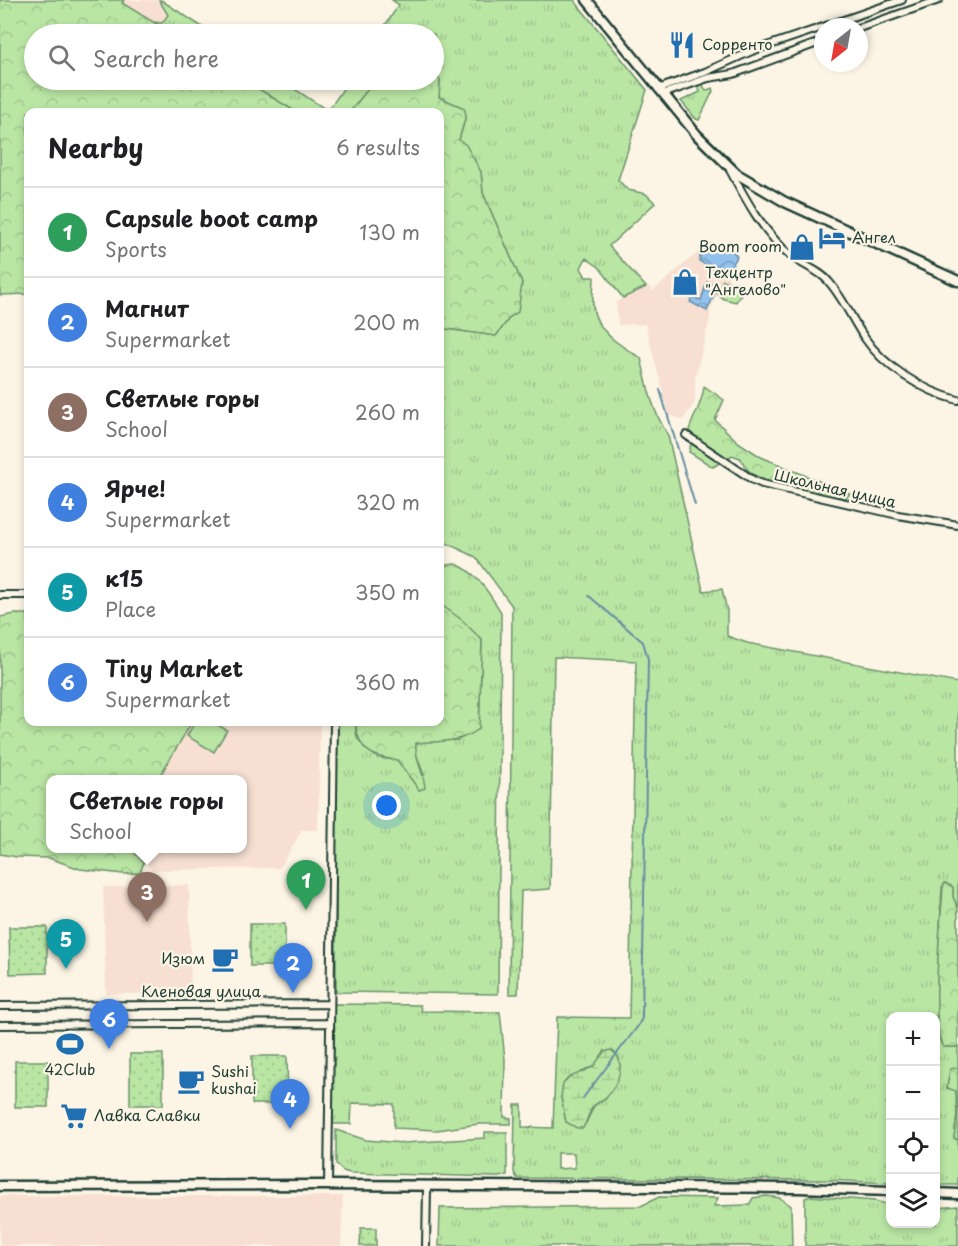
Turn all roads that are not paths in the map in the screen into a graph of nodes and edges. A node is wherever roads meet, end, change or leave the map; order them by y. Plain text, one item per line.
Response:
1 (587, 0) edge
2 (902, 0) edge
3 (939, 0) edge
4 (849, 18) edge
5 (868, 25) edge
6 (814, 30) edge
7 (814, 43) edge
8 (660, 92) junction
9 (728, 167) junction
10 (958, 281) edge
11 (958, 400) edge
12 (686, 435) dead end
13 (958, 525) edge
14 (0, 595) edge
15 (24, 595) edge
16 (334, 726) edge
17 (330, 1004) junction
18 (0, 1006) edge
19 (329, 1023) junction
20 (0, 1025) edge
21 (328, 1185) junction
22 (0, 1186) edge
23 (427, 1187) junction
24 (886, 1191) edge
25 (940, 1193) edge
26 (958, 1194) edge
27 (426, 1246) edge

1 - 8 street
2 - 4 street
3 - 5 street
6 - 8 street
7 - 8 street
8 - 9 street
9 - 10 street
9 - 11 street
12 - 13 street, Школьная улица
14 - 15 street
16 - 17 street
17 - 18 street, Кленовая улица
17 - 19 street
19 - 20 street, Кленовая улица
19 - 21 street
21 - 22 street
21 - 23 street
23 - 24 street
23 - 27 street
25 - 26 street

